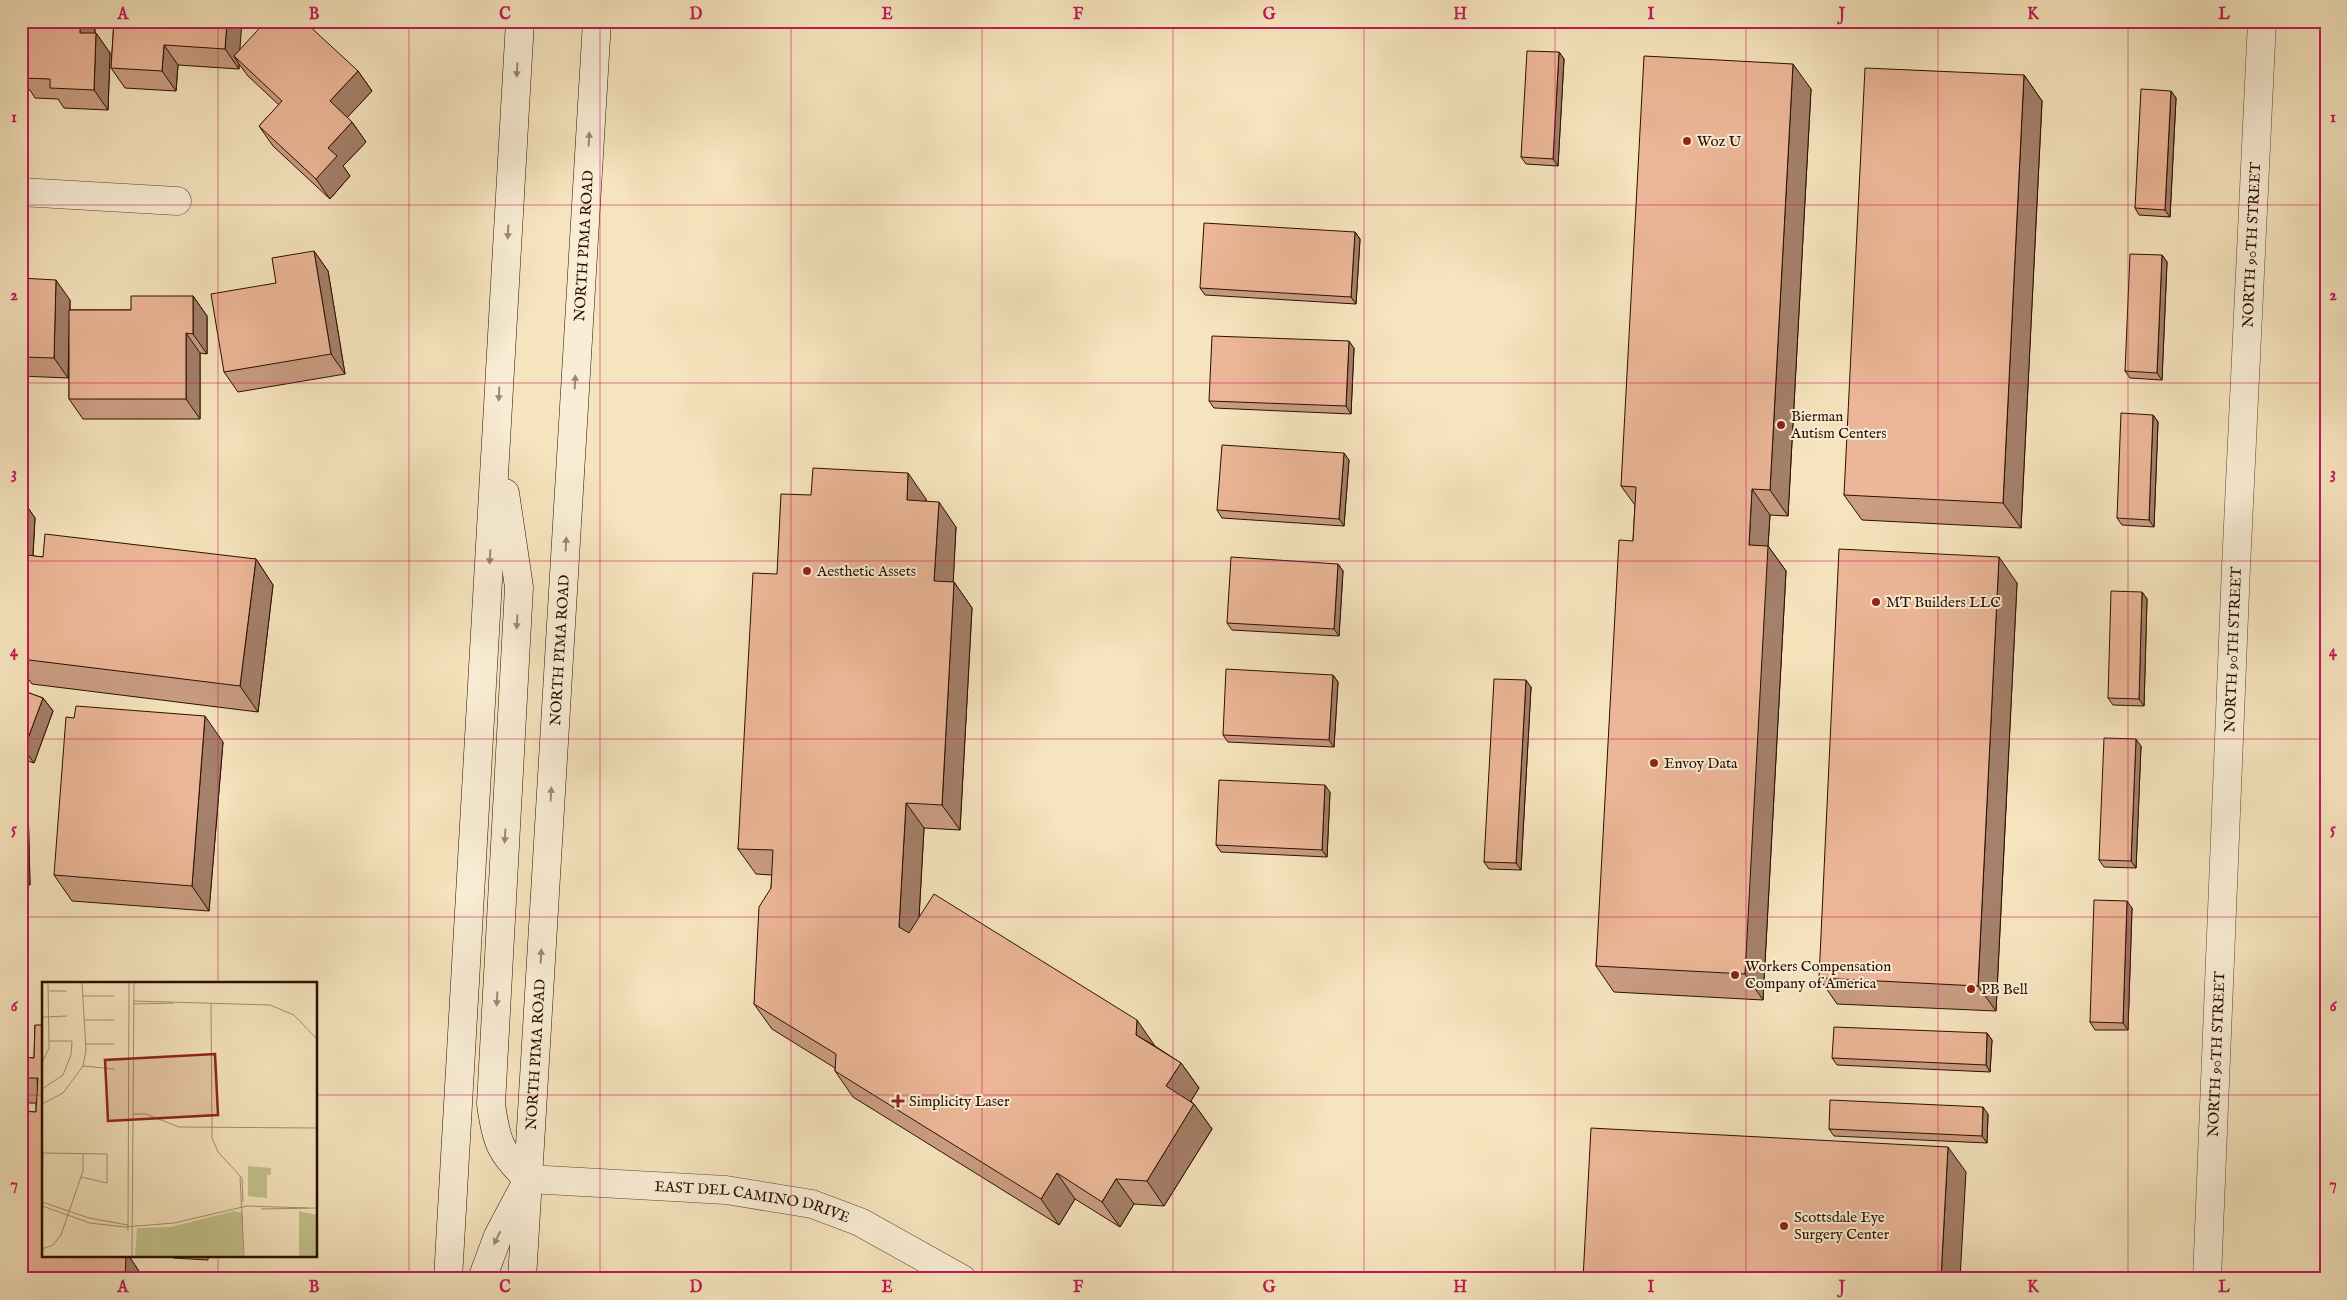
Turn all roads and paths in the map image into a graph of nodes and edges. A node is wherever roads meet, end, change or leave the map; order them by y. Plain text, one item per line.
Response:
1 (520, 21) edge
2 (597, 21) edge
3 (2262, 21) edge
4 (21, 192) edge
5 (177, 201) dead end
6 (497, 434) junction
7 (528, 1179) junction
8 (448, 1279) edge
9 (482, 1279) edge
10 (522, 1279) edge
11 (962, 1279) edge
12 (2207, 1279) edge

1 -> 6 main road
7 -> 2 main road, NORTH PIMA ROAD
3 - 12 main road, NORTH 90TH STREET
4 - 5 main road
6 -> 7 main road
6 -> 8 main road
7 -> 9 main road
7 - 10 main road, NORTH PIMA ROAD
7 - 11 main road, EAST DEL CAMINO DRIVE

